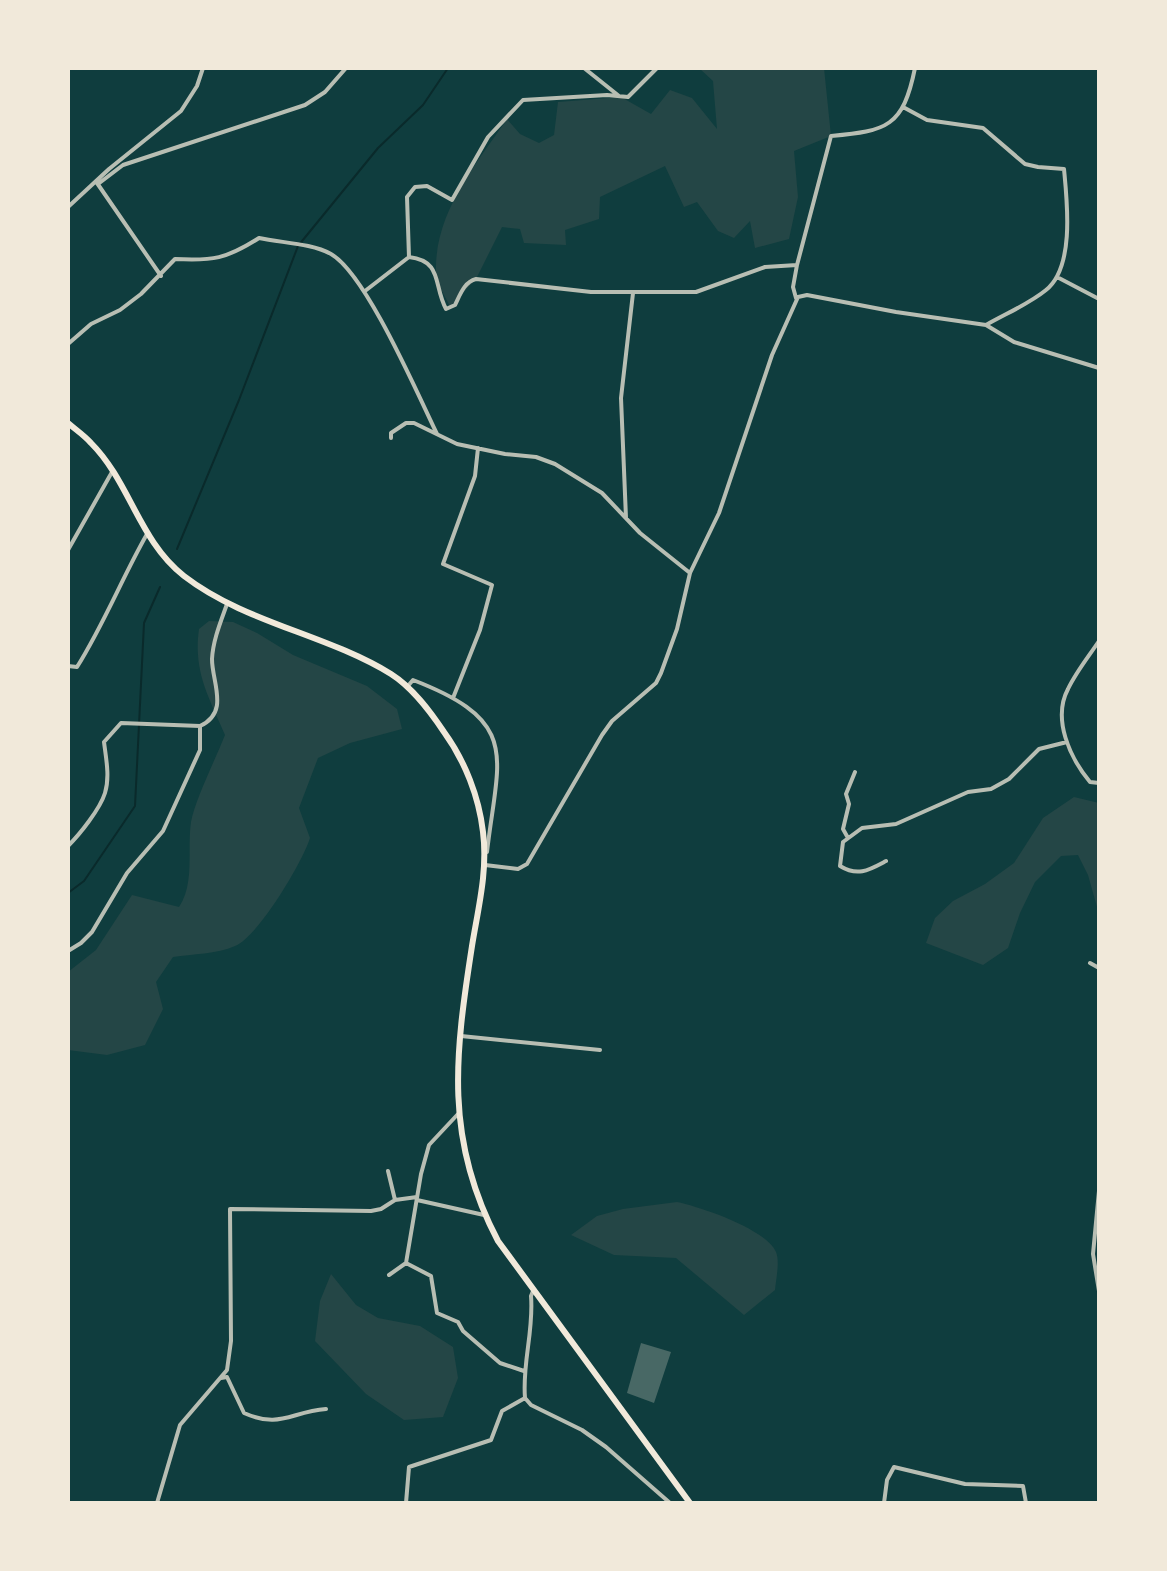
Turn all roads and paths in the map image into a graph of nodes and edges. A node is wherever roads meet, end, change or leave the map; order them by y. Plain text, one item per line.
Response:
1 (203, 68) edge
2 (346, 68) edge
3 (584, 68) edge
4 (657, 68) edge
5 (915, 68) edge
6 (621, 97) junction
7 (903, 107) junction
8 (97, 182) junction
9 (68, 207) edge
10 (409, 257) junction
11 (797, 265) junction
12 (161, 276) junction
13 (1057, 277) junction
14 (365, 291) junction
15 (633, 293) junction
16 (1098, 297) edge
17 (797, 299) junction
18 (986, 325) junction
19 (68, 344) edge
20 (1099, 368) edge
21 (68, 423) edge
22 (437, 434) junction
23 (391, 438) dead end
24 (478, 448) junction
25 (112, 471) junction
26 (626, 519) junction
27 (147, 534) junction
28 (68, 550) edge
29 (690, 573) junction
30 (227, 603) junction
31 (1099, 641) edge
32 (68, 666) edge
33 (407, 687) junction
34 (453, 698) junction
35 (200, 726) junction
36 (1067, 742) junction
37 (855, 772) dead end
38 (1099, 783) edge
39 (848, 838) junction
40 (68, 846) edge
41 (886, 861) dead end
42 (485, 865) junction
43 (68, 951) edge
44 (1090, 963) dead end
45 (1099, 968) edge
46 (459, 1036) junction
47 (600, 1050) dead end
48 (458, 1114) junction
49 (388, 1171) dead end
50 (1099, 1191) edge
51 (417, 1199) junction
52 (395, 1200) junction
53 (484, 1215) junction
54 (406, 1263) junction
55 (389, 1275) dead end
56 (534, 1289) junction
57 (1099, 1291) edge
58 (524, 1371) junction
59 (218, 1379) junction
60 (525, 1398) junction
61 (326, 1409) dead end
62 (157, 1503) edge
63 (406, 1503) edge
64 (670, 1503) edge
65 (690, 1503) edge
66 (884, 1503) edge
67 (1026, 1503) edge

1 - 8 street
2 - 8 street
3 - 6 street
4 - 6 street
5 - 7 street
6 - 10 street
7 - 11 street
7 - 13 street
8 - 9 street
8 - 12 street
10 - 14 street
10 - 15 street
11 - 15 street
11 - 17 street
12 - 14 street
12 - 19 street
13 - 16 street
13 - 18 street
14 - 22 street
15 - 26 street
17 - 18 street
17 - 29 street
18 - 20 street
21 - 25 highway
22 - 23 street
22 - 24 street
24 - 26 street
24 - 34 street
25 - 27 highway
25 - 28 street
26 - 29 street
27 - 30 highway
27 - 32 street
29 - 42 street
30 - 33 highway
30 - 35 street
31 - 36 street
33 - 34 street
33 - 42 highway
34 - 42 street
35 - 40 street
35 - 43 street
36 - 38 street
36 - 39 street
37 - 39 street
39 - 41 street
42 - 46 highway
44 - 45 street
46 - 47 street
46 - 48 highway
48 - 51 street
48 - 53 highway
49 - 52 street
50 - 57 street
51 - 52 street
51 - 53 street
51 - 54 street
52 - 59 street
53 - 56 highway
54 - 55 street
54 - 58 street
56 - 58 street
56 - 65 highway
58 - 60 street
59 - 61 street
59 - 62 street
60 - 63 street
60 - 64 street
66 - 67 street

